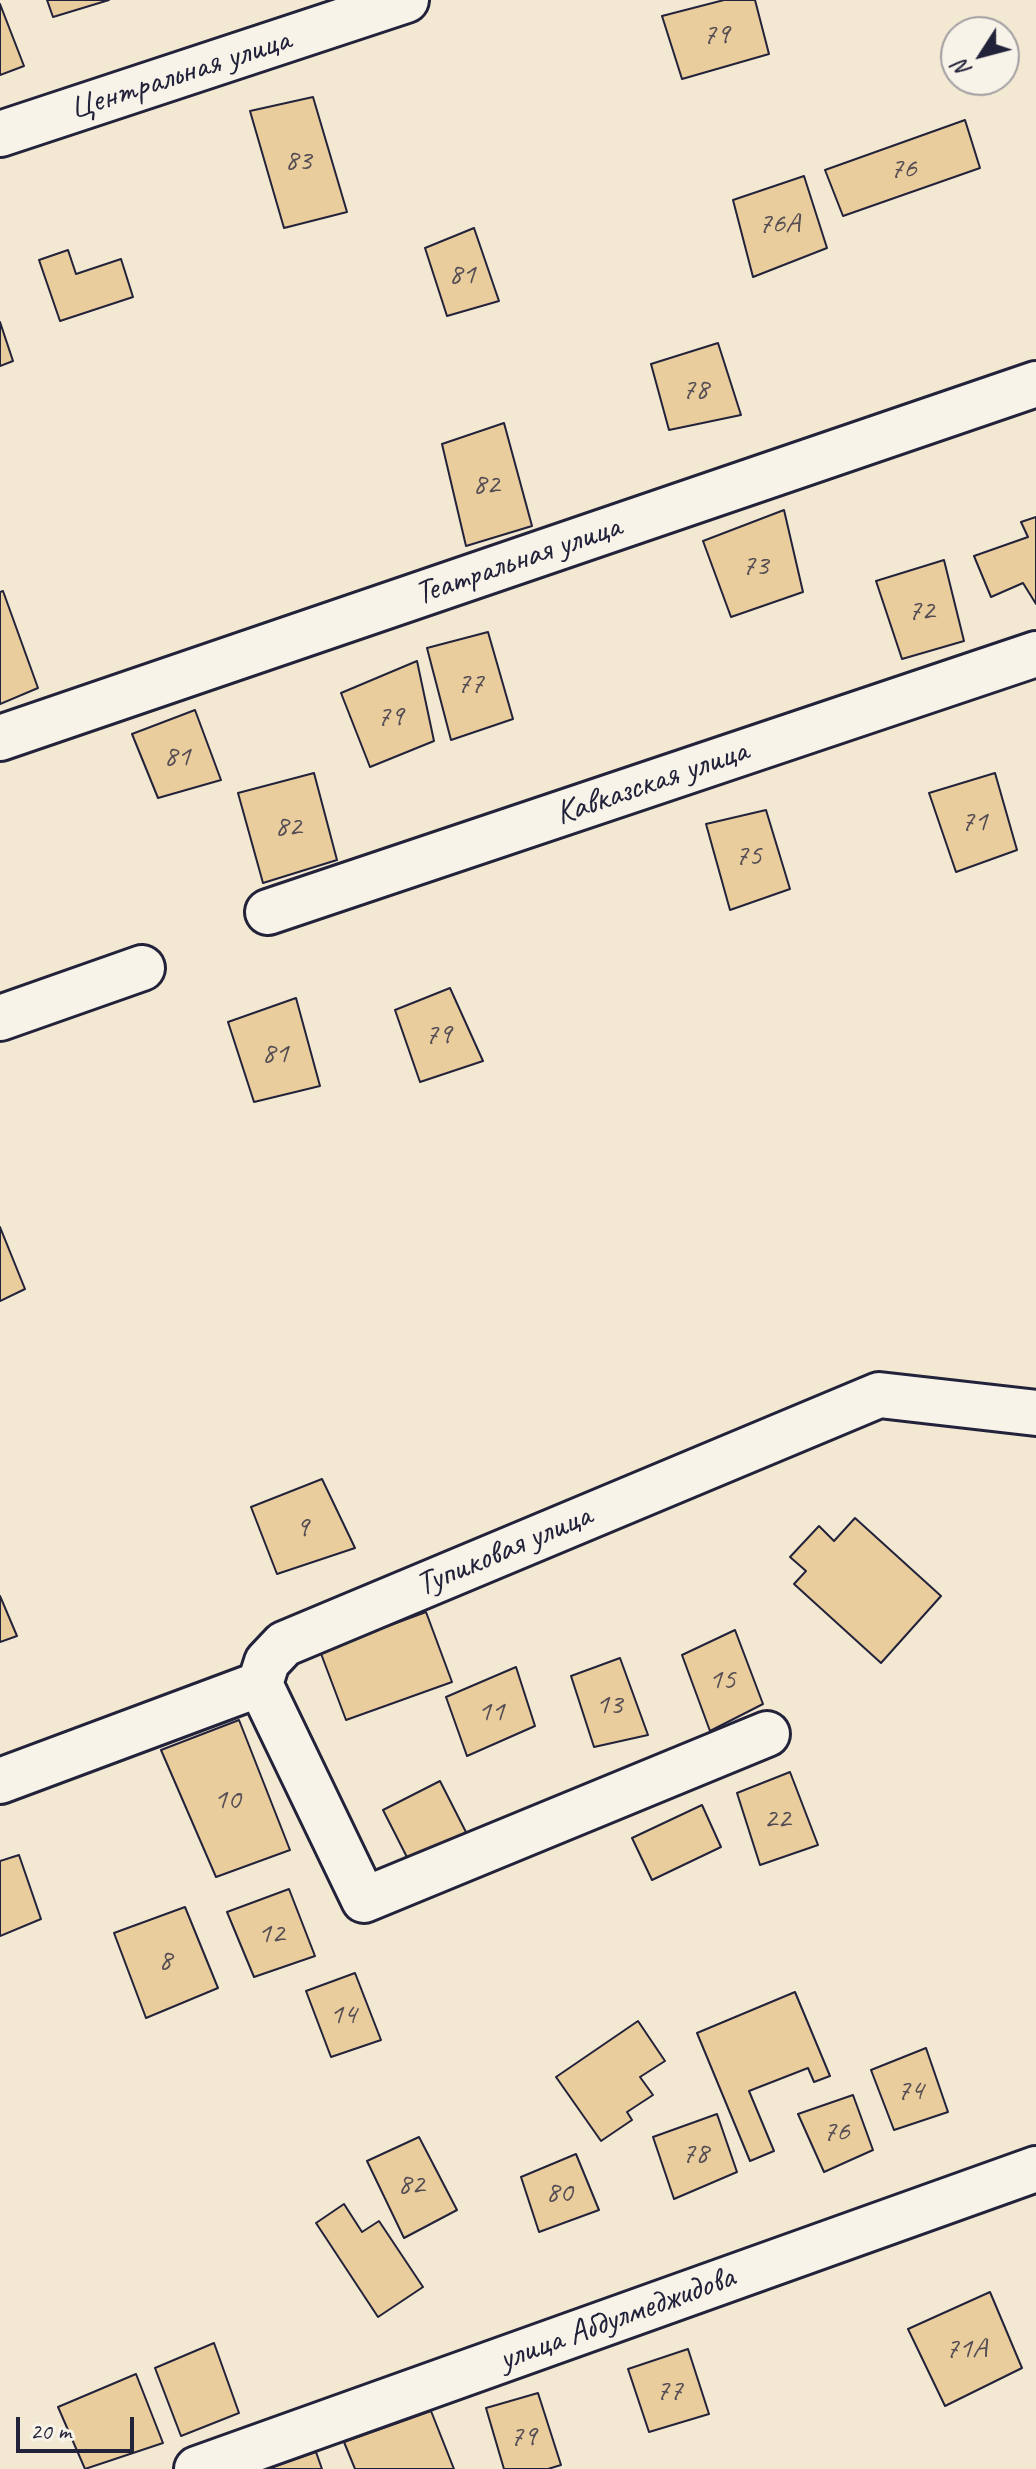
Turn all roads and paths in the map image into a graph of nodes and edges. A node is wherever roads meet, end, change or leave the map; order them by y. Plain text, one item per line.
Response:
1 (406, 0) edge
2 (0, 134) edge
3 (1036, 384) edge
4 (1036, 654) edge
5 (0, 738) edge
6 (268, 912) dead end
7 (142, 968) dead end
8 (0, 1018) edge
9 (1036, 1413) edge
10 (260, 1684) junction
11 (767, 1734) dead end
12 (0, 1781) edge
13 (1036, 2169) edge
14 (197, 2469) edge

1 - 2 street, Центральная улица
3 - 5 street, Театральная улица
4 - 6 street, Кавказская улица
7 - 8 street
9 - 10 street, Тупиковая улица
10 - 11 street
10 - 12 street
13 - 14 street, улица Абдулмеджидова

